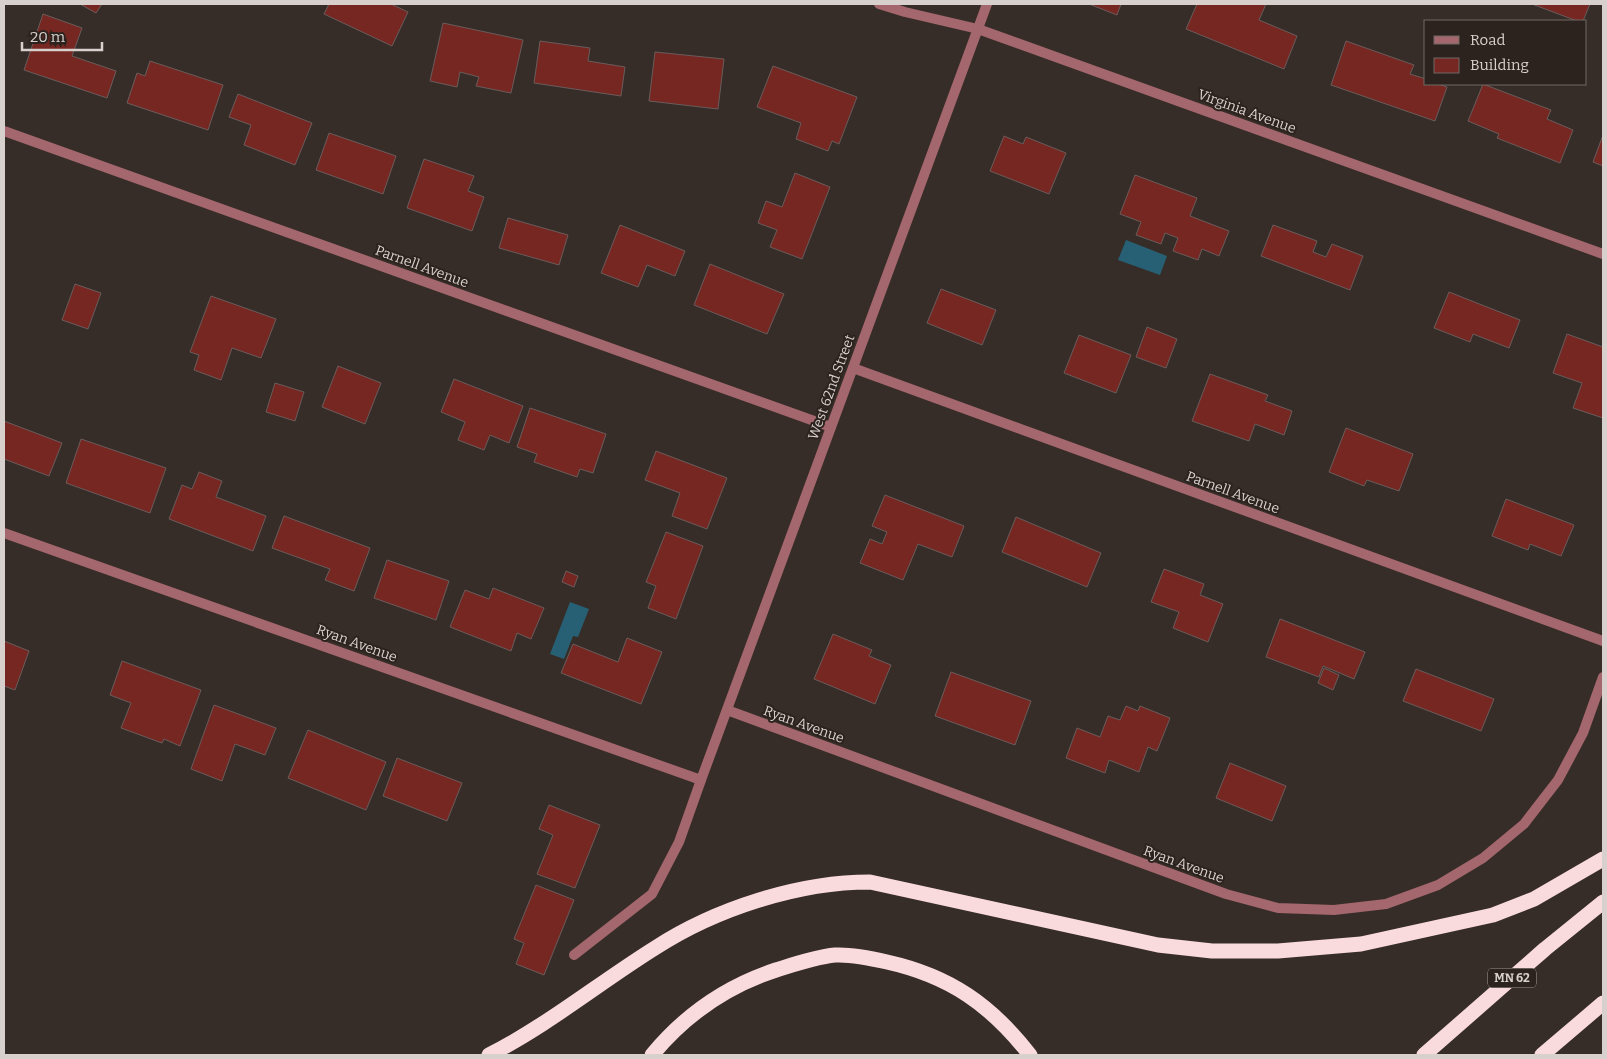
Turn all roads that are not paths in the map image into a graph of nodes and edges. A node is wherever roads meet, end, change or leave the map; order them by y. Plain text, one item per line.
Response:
1 (879, 4) edge
2 (987, 4) edge
3 (978, 29) junction
4 (4, 131) edge
5 (1603, 254) edge
6 (853, 368) junction
7 (832, 427) junction
8 (4, 533) edge
9 (1603, 641) edge
10 (1603, 677) edge
11 (727, 710) junction
12 (701, 780) junction
13 (1603, 859) edge
14 (1603, 902) edge
15 (574, 955) dead end
16 (1603, 1003) edge
17 (489, 1055) edge
18 (652, 1055) edge
19 (1030, 1055) edge
20 (1424, 1055) edge
21 (1542, 1055) edge

1 - 3 street, Virginia Avenue
2 - 3 street, West 62nd Street
3 - 5 street, Virginia Avenue
3 - 6 street, West 62nd Street
4 - 7 street, Parnell Avenue
6 - 7 street, West 62nd Street
6 - 9 street, Parnell Avenue
7 - 11 street, West 62nd Street
8 - 12 street, Ryan Avenue
10 - 11 street, Ryan Avenue
11 - 12 street, West 62nd Street
12 - 15 street, West 62nd Street
13 - 17 highway
14 - 20 highway, MN 62
16 - 21 highway
18 - 19 highway

